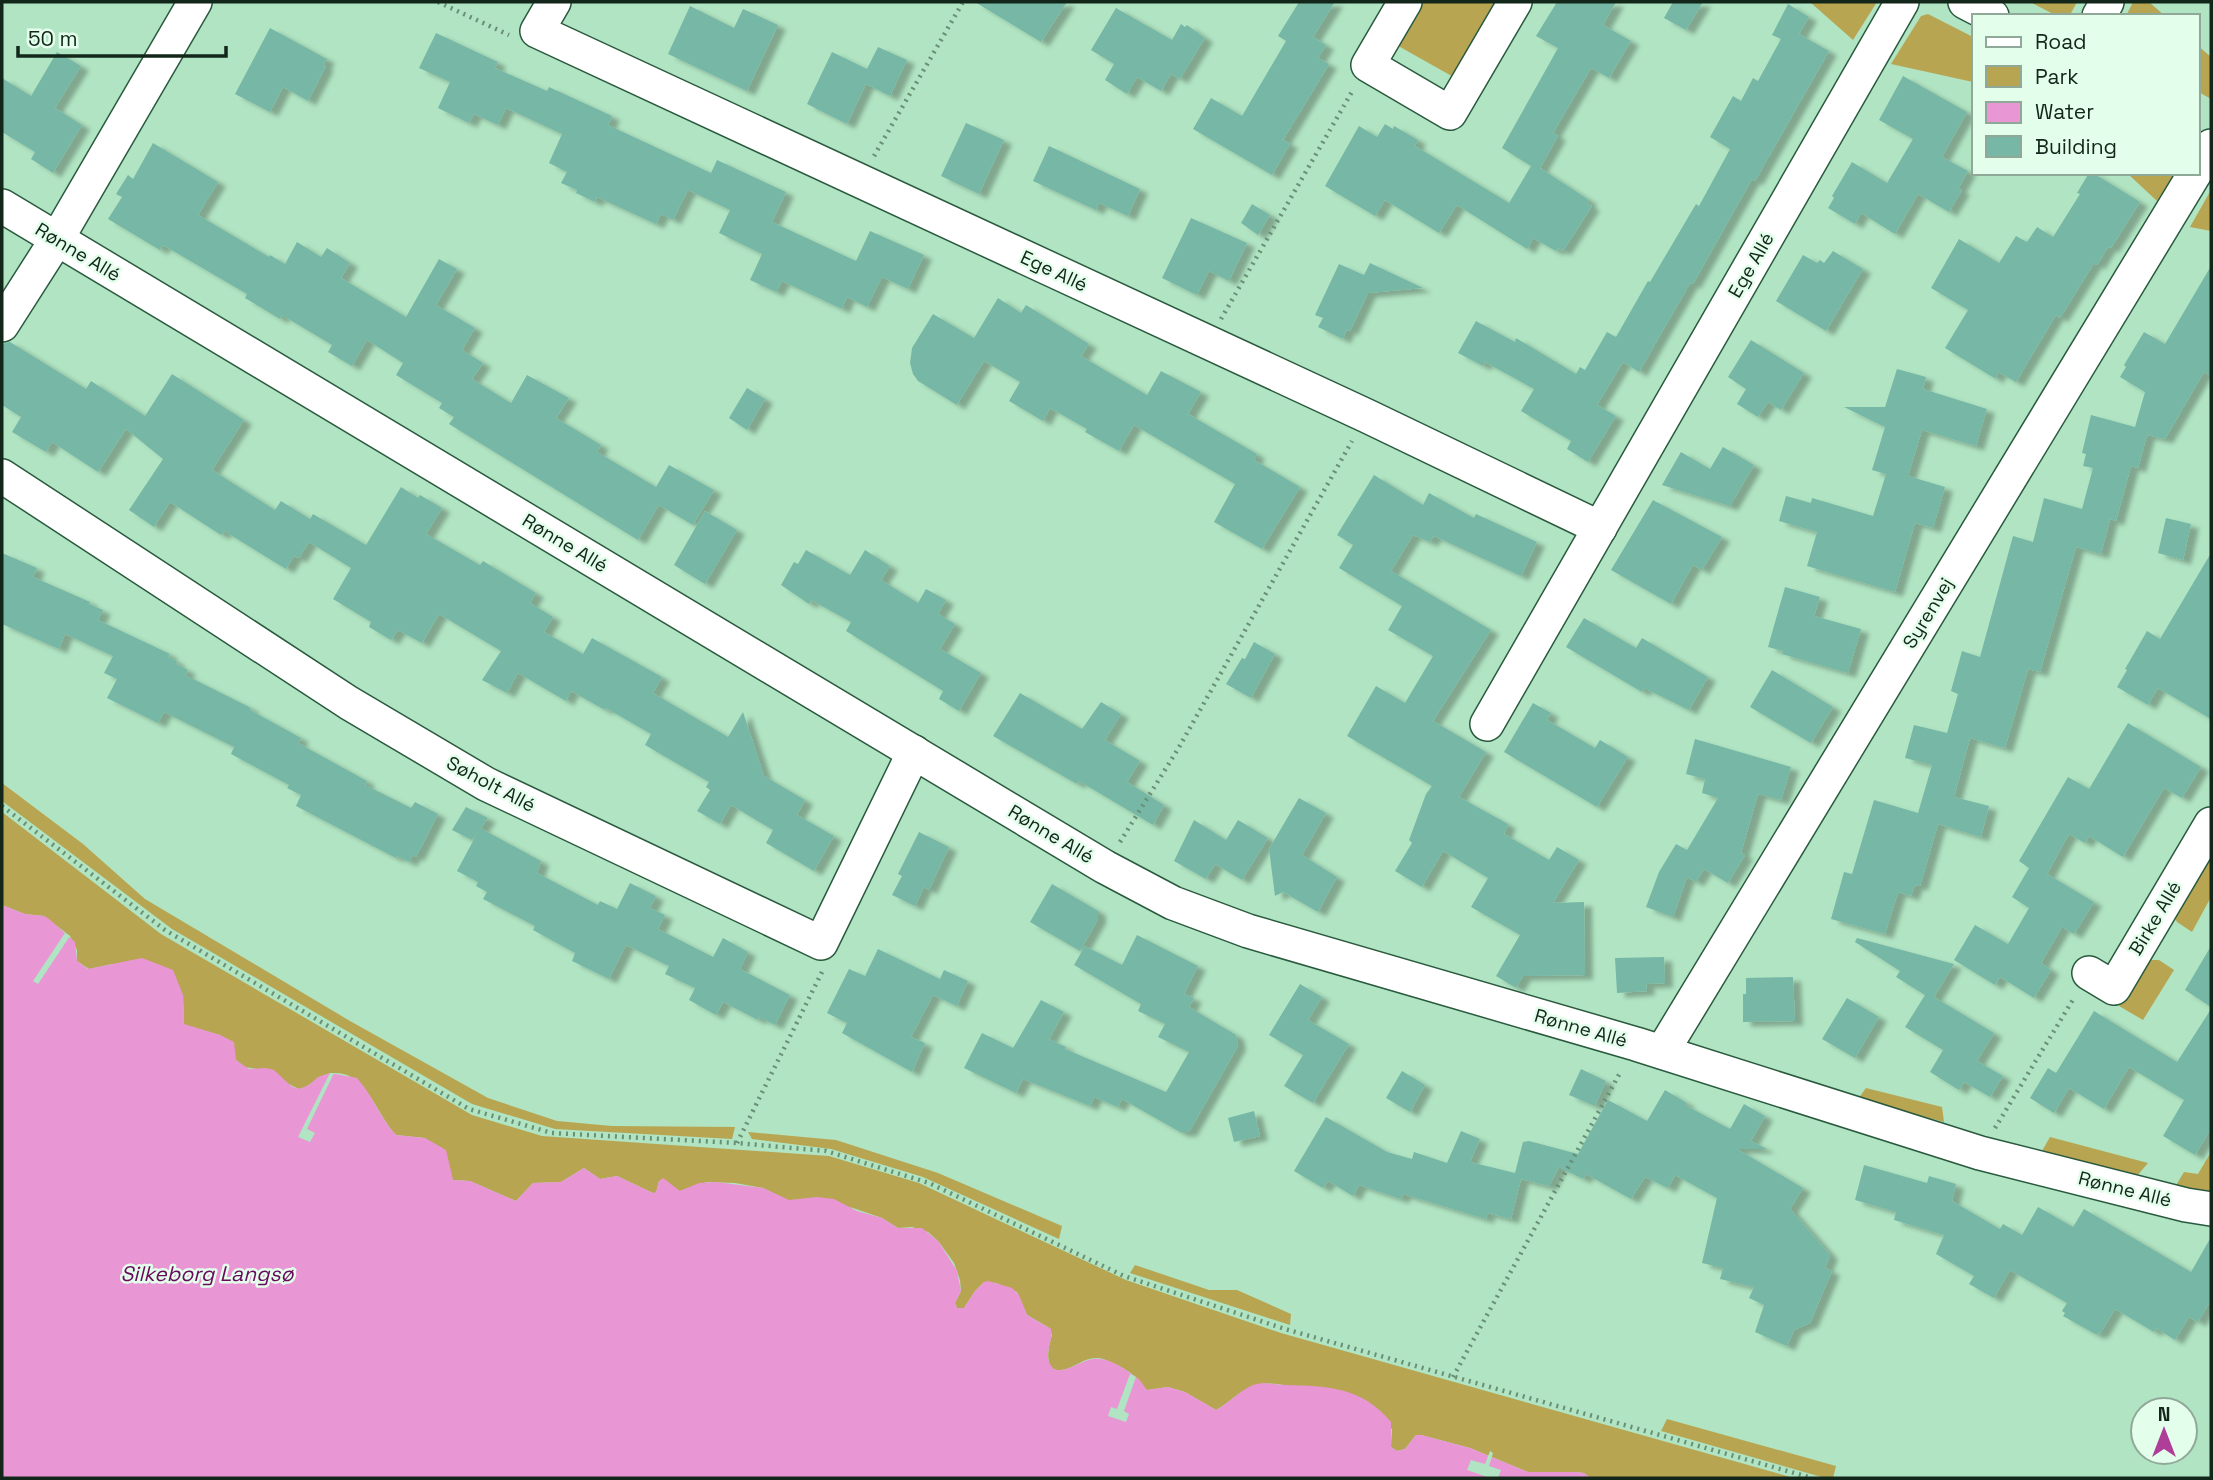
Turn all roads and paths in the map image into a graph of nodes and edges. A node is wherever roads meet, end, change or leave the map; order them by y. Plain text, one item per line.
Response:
1 (195, 2) edge
2 (438, 2) edge
3 (554, 2) edge
4 (963, 2) edge
5 (1405, 2) edge
6 (1515, 2) edge
7 (1902, 2) edge
8 (1965, 2) edge
9 (1988, 14) edge
10 (537, 31) junction
11 (1368, 65) junction
12 (2211, 146) edge
13 (2199, 166) edge
14 (2194, 175) edge
15 (860, 181) junction
16 (2, 206) edge
17 (57, 239) junction
18 (2, 325) edge
19 (1208, 342) junction
20 (1367, 416) junction
21 (2, 476) edge
22 (1600, 528) junction
23 (1487, 724) dead end
24 (914, 752) junction
25 (2, 806) edge
26 (2211, 824) edge
27 (1105, 867) junction
28 (821, 943) junction
29 (2089, 973) joint
30 (1649, 1048) junction
31 (737, 1143) junction
32 (1980, 1153) junction
33 (2211, 1209) edge
34 (1453, 1377) junction
35 (1812, 1478) edge

1 - 17 street
2 - 10 path
3 - 10 street
4 - 15 path
5 - 11 street
6 - 11 street
7 - 22 street, Ege Allé
8 - 9 street
10 - 15 street, Ege Allé
11 - 19 path
12 - 13 street, Syrenvej
14 - 30 street, Syrenvej
15 - 19 street, Ege Allé
16 - 17 street, Rønne Allé
17 - 18 street
17 - 24 street, Rønne Allé
19 - 20 street, Ege Allé
20 - 22 street, Ege Allé
20 - 27 path
21 - 28 street, Søholt Allé
22 - 23 street, Ege Allé
24 - 27 street, Rønne Allé
24 - 28 street
25 - 31 path
26 - 29 street, Birke Allé
27 - 30 street, Rønne Allé
28 - 31 path
29 - 32 path
30 - 32 street, Rønne Allé
30 - 34 path
31 - 34 path
32 - 33 street, Rønne Allé
34 - 35 path

